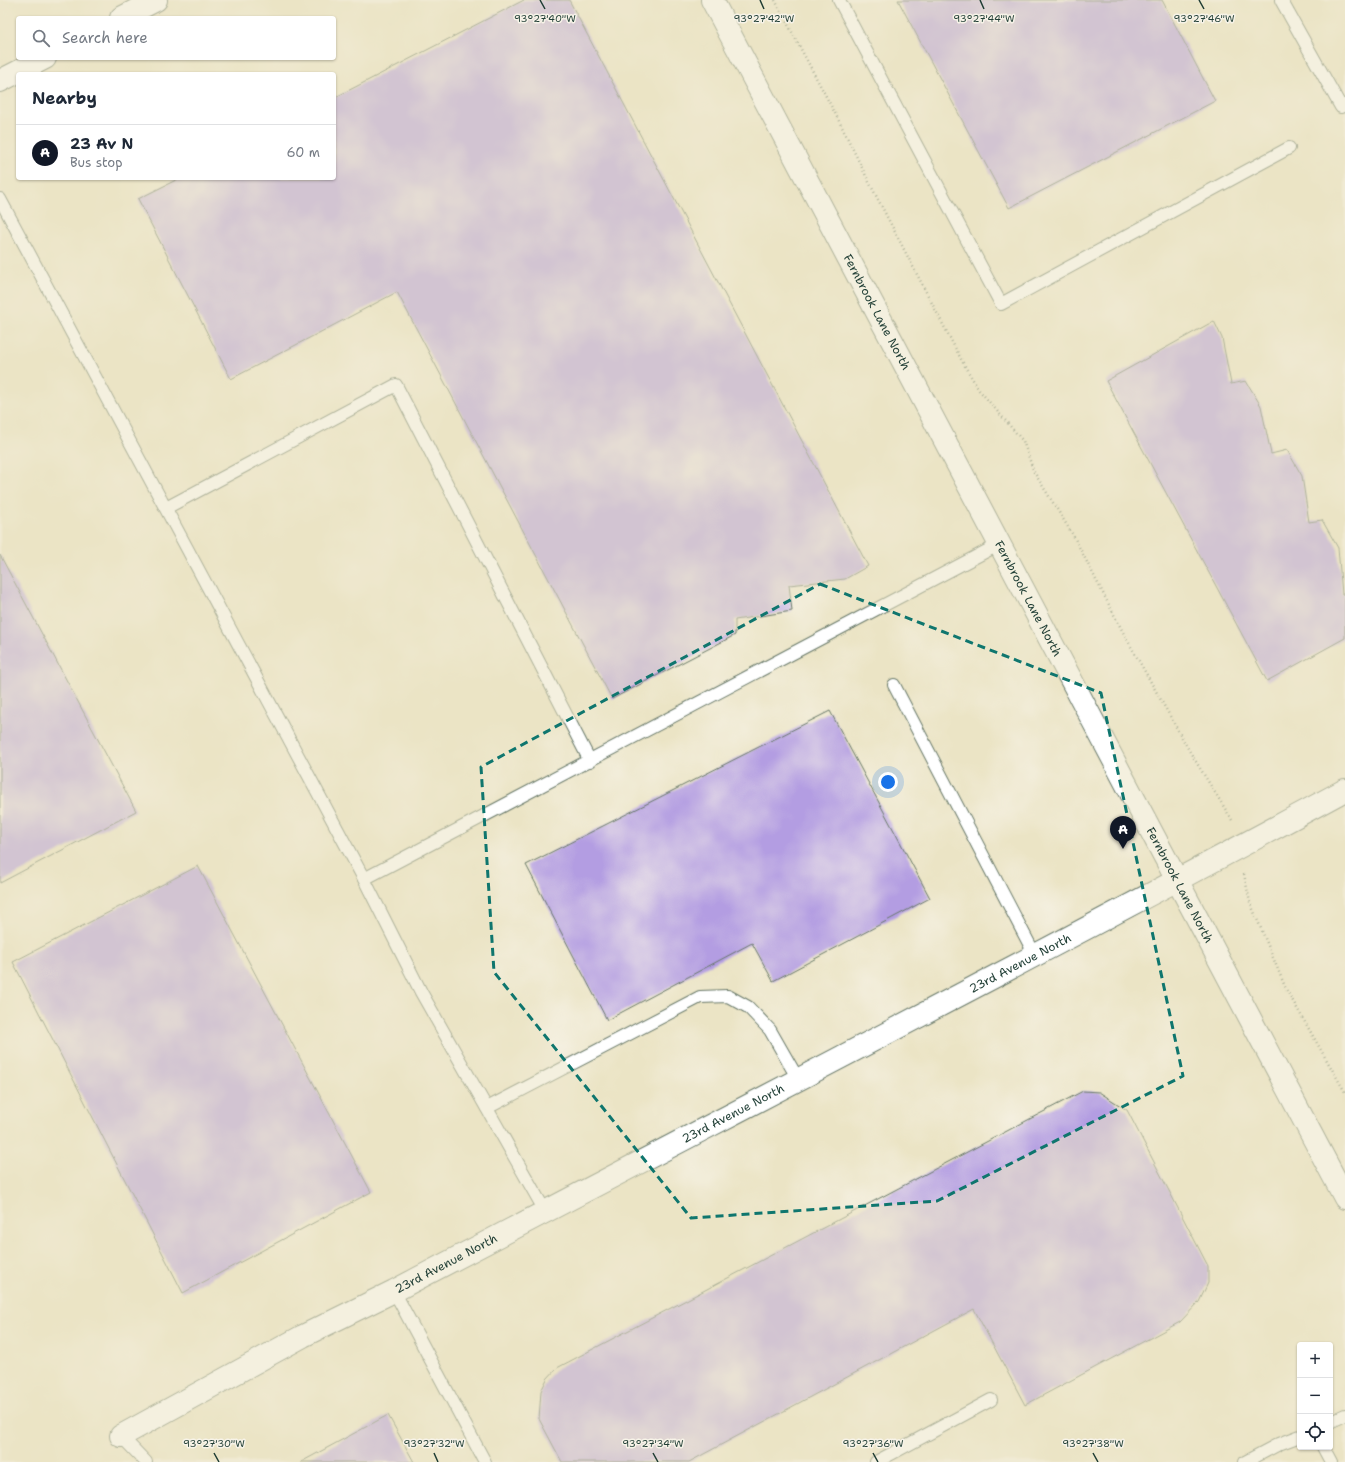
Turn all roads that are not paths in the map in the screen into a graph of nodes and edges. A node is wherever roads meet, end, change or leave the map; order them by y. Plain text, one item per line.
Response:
1 (156, 0) edge
2 (712, 0) edge
3 (839, 0) edge
4 (1281, 0) edge
5 (126, 16) edge
6 (40, 60) edge
7 (17, 72) edge
8 (16, 73) edge
9 (0, 81) edge
10 (1345, 105) edge
11 (1289, 148) dead end
12 (0, 199) edge
13 (166, 508) junction
14 (1000, 544) junction
15 (894, 685) dead end
16 (590, 761) junction
17 (1345, 790) edge
18 (364, 879) junction
19 (1178, 880) junction
20 (1035, 955) junction
21 (798, 1079) junction
22 (486, 1108) junction
23 (1345, 1198) edge
24 (545, 1211) junction
25 (394, 1291) junction
26 (991, 1400) dead end
27 (1345, 1415) edge
28 (1333, 1421) edge
29 (121, 1436) joint
30 (1297, 1437) edge
31 (1325, 1450) edge
32 (146, 1462) edge
33 (485, 1462) edge
34 (876, 1462) edge
35 (1245, 1462) edge
36 (1331, 1462) edge

1 - 5 street
2 - 14 street, Fernbrook Lane North
3 - 11 lane
4 - 10 lane
6 - 7 street
8 - 9 street
12 - 13 lane
13 - 16 lane
13 - 18 lane
14 - 16 lane
14 - 19 street, Fernbrook Lane North
15 - 20 lane
16 - 18 lane
17 - 19 street, 23rd Avenue North
18 - 22 lane
19 - 20 street, 23rd Avenue North
19 - 23 street, Fernbrook Lane North
20 - 21 street, 23rd Avenue North
21 - 22 lane
21 - 24 street, 23rd Avenue North
22 - 24 lane
24 - 25 street, 23rd Avenue North
25 - 29 street, 23rd Avenue North
25 - 33 lane
26 - 34 lane
27 - 28 lane
29 - 32 lane
30 - 35 lane
31 - 36 lane

